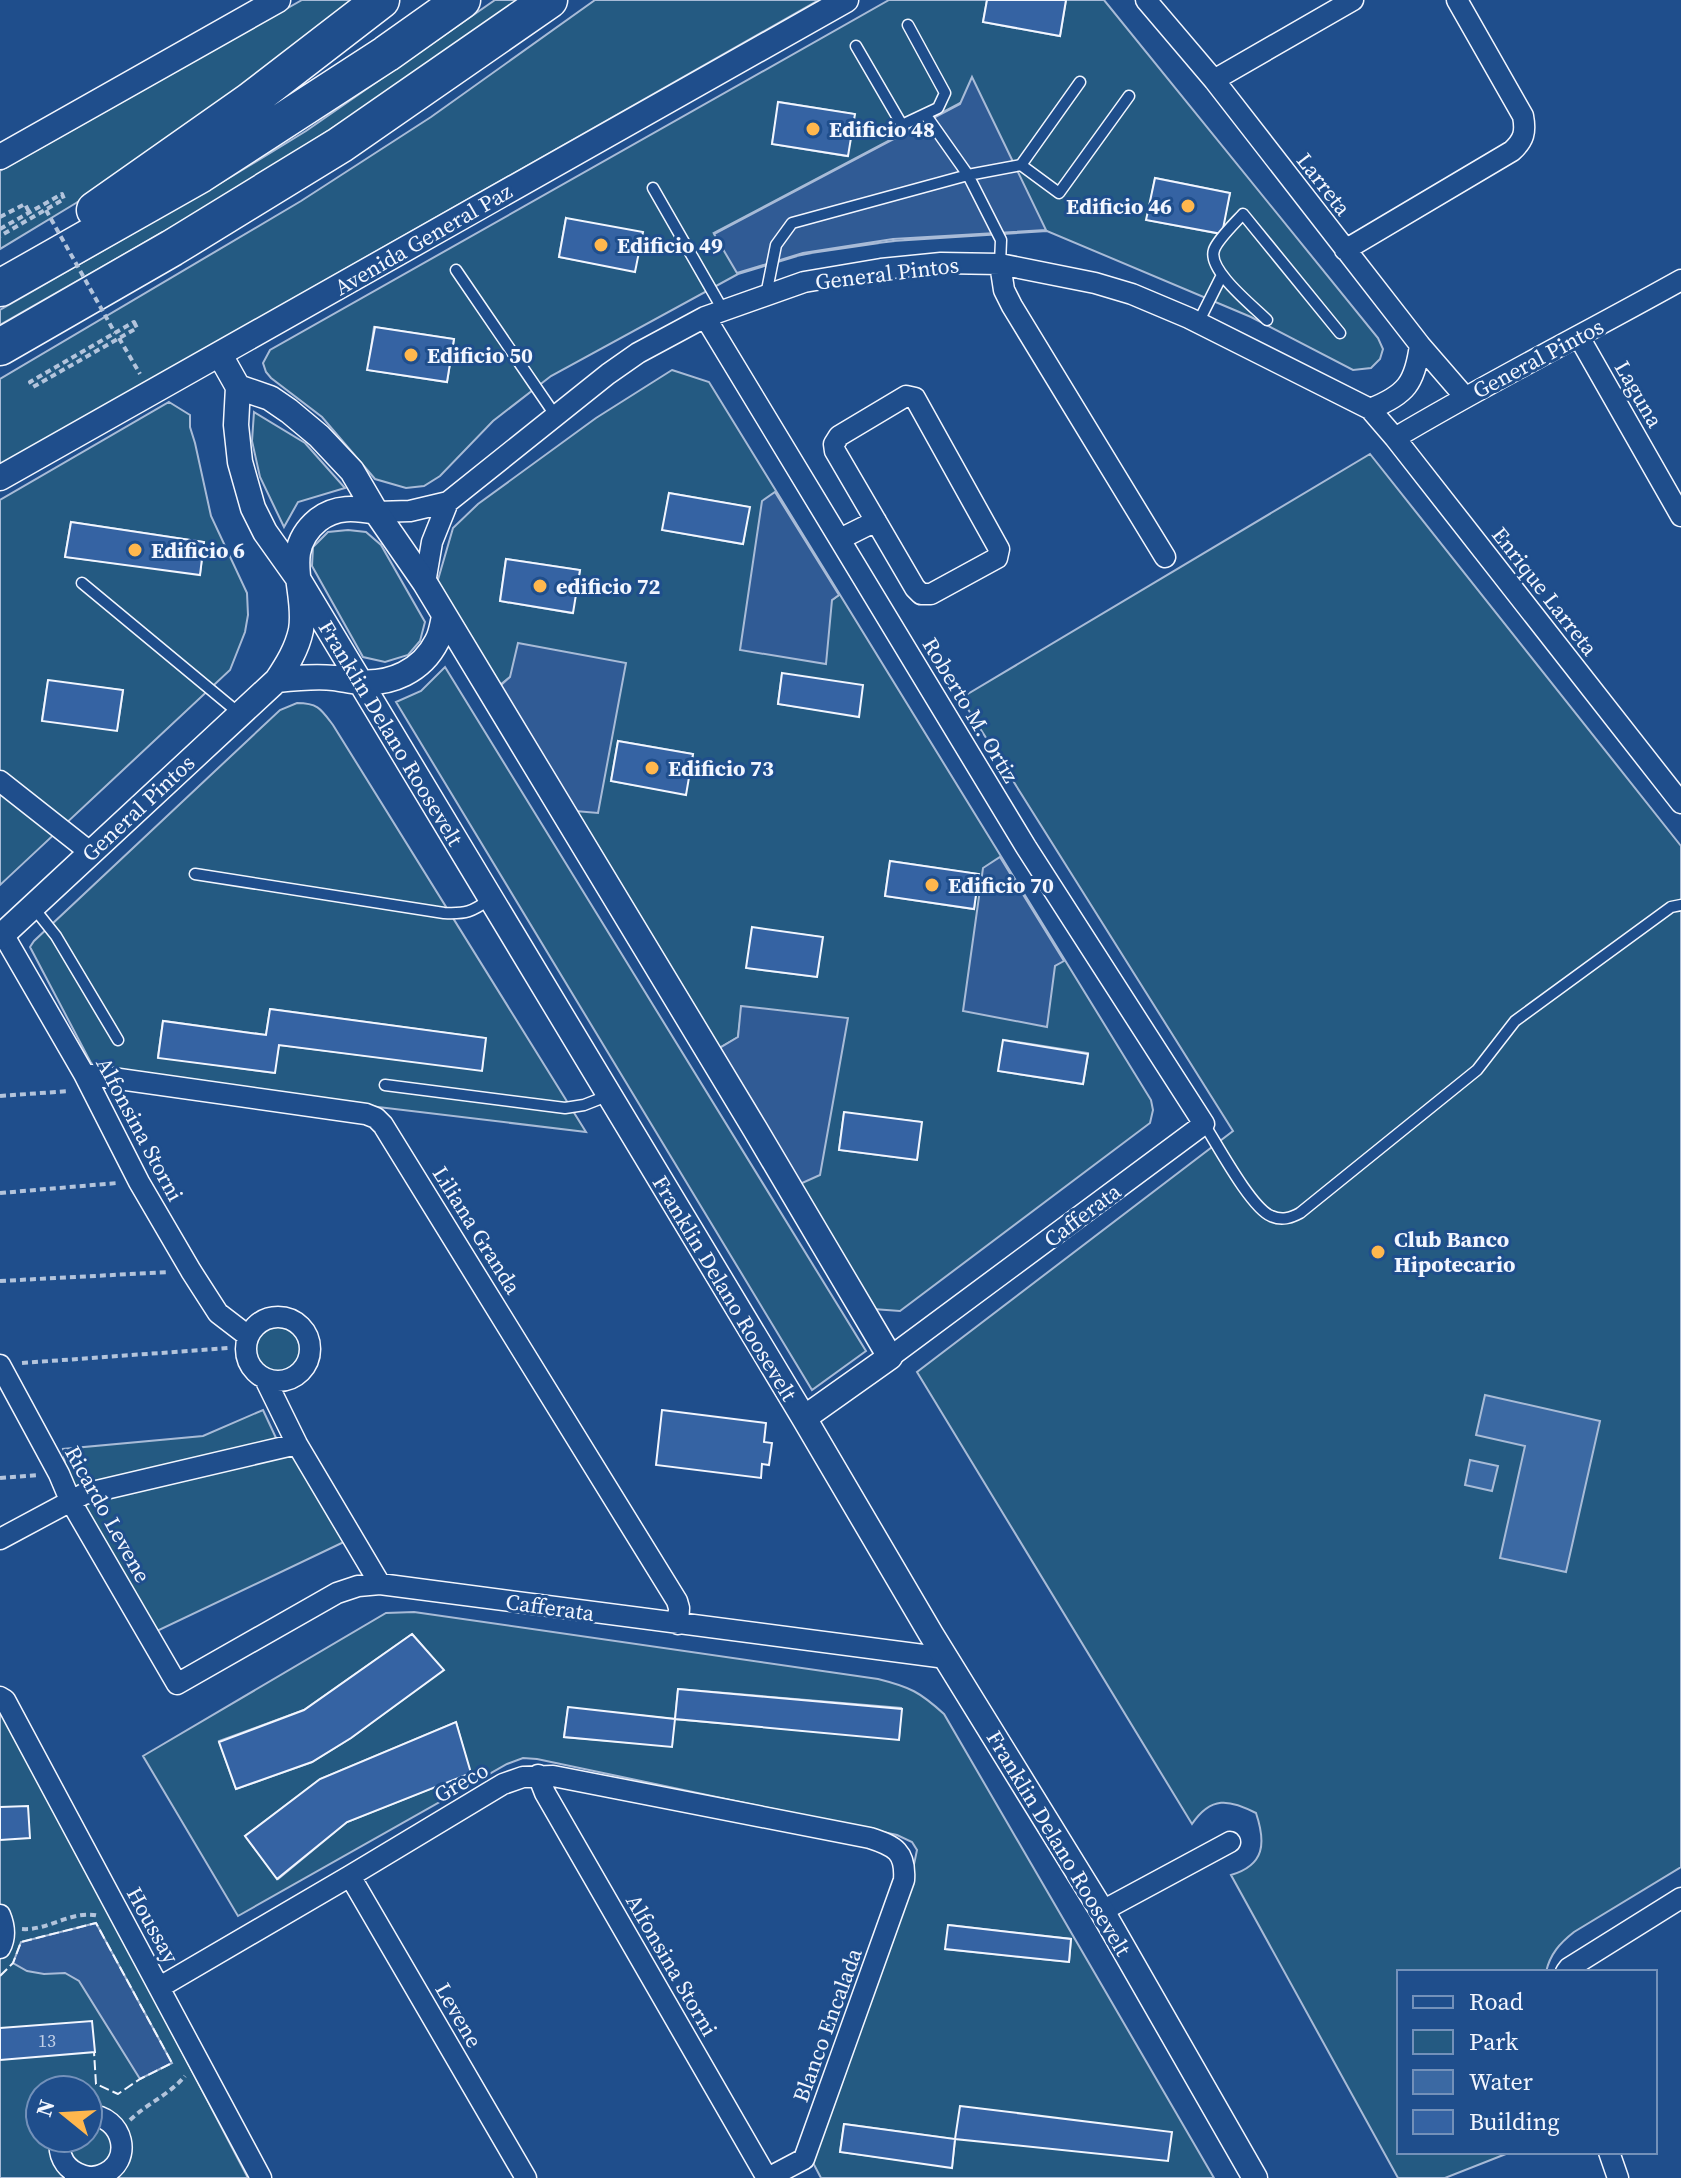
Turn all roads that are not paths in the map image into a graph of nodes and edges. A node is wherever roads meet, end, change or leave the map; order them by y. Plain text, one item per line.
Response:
1 (278, 0) edge
2 (381, 0) edge
3 (462, 0) edge
4 (549, 0) edge
5 (846, 0) edge
6 (1146, 0) edge
7 (1353, 0) edge
8 (1457, 0) edge
9 (908, 25) dead end
10 (856, 46) dead end
11 (1214, 80) junction
12 (1080, 82) dead end
13 (1129, 96) dead end
14 (925, 114) junction
15 (0, 157) edge
16 (1021, 165) junction
17 (968, 175) junction
18 (653, 188) dead end
19 (1345, 250) junction
20 (1000, 264) junction
21 (456, 270) dead end
22 (1222, 275) junction
23 (0, 276) edge
24 (1681, 280) edge
25 (0, 288) edge
26 (766, 295) junction
27 (714, 314) junction
28 (1267, 320) dead end
29 (1198, 323) junction
30 (1340, 333) dead end
31 (1579, 337) junction
32 (1420, 345) junction
33 (0, 347) edge
34 (220, 355) junction
35 (238, 387) junction
36 (1465, 397) junction
37 (1370, 409) junction
38 (555, 415) junction
39 (1395, 438) junction
40 (0, 478) edge
41 (448, 502) junction
42 (376, 512) junction
43 (1681, 516) edge
44 (876, 521) junction
45 (840, 539) junction
46 (1165, 557) dead end
47 (297, 577) junction
48 (82, 583) dead end
49 (425, 583) junction
50 (444, 617) junction
51 (277, 680) junction
52 (360, 682) junction
53 (240, 714) junction
54 (0, 781) edge
55 (1681, 803) edge
56 (90, 852) junction
57 (195, 874) dead end
58 (490, 899) junction
59 (32, 905) junction
60 (1681, 905) edge
61 (2, 936) edge
62 (118, 1040) dead end
63 (88, 1082) junction
64 (385, 1085) dead end
65 (608, 1095) junction
66 (1204, 1124) junction
67 (247, 1344) junction
68 (890, 1357) junction
69 (0, 1365) edge
70 (265, 1379) junction
71 (804, 1418) junction
72 (297, 1444) junction
73 (70, 1500) junction
74 (0, 1539) edge
75 (380, 1584) junction
76 (678, 1624) junction
77 (946, 1658) junction
78 (177, 1684) joint
79 (0, 1697) edge
80 (538, 1775) junction
81 (1230, 1842) dead end
82 (905, 1868) joint
83 (350, 1876) junction
84 (1681, 1898) edge
85 (1102, 1911) junction
86 (2, 1920) edge
87 (0, 1948) edge
88 (1568, 1970) edge
89 (160, 1987) junction
90 (104, 2118) edge
91 (60, 2154) edge
92 (1610, 2154) edge
93 (804, 2159) junction
94 (89, 2177) edge
95 (75, 2178) edge
96 (261, 2178) edge
97 (526, 2178) edge
98 (768, 2178) edge
99 (815, 2178) edge
100 (1255, 2178) edge
101 (1618, 2178) edge

1 - 15 street
2 - 23 highway
3 - 25 highway
4 - 33 highway
5 - 34 street, Avenida General Paz
6 - 11 street, Larreta
7 - 11 street
8 - 19 street
9 - 14 lane
10 - 14 lane
11 - 19 street, Larreta
12 - 16 lane
13 - 16 lane
14 - 17 lane
16 - 17 lane
17 - 20 lane
17 - 26 lane
18 - 27 lane
19 - 32 street, Larreta
20 - 26 street, General Pintos
20 - 29 street, General Pintos
20 - 46 street
21 - 38 lane
22 - 28 lane
22 - 29 lane
22 - 30 lane
24 - 31 street, General Pintos
26 - 27 street, General Pintos
27 - 38 street, General Pintos
27 - 45 street, Roberto M. Ortiz
29 - 37 street, General Pintos
31 - 36 street, General Pintos
31 - 43 street, Laguna
32 - 36 street, Larreta
32 - 37 street
34 - 35 street
34 - 40 street, Avenida General Paz
35 - 42 street
35 - 47 street, Franklin Delano Roosevelt
36 - 39 street, General Pintos
37 - 39 street, Enrique Larreta
38 - 41 street, General Pintos
39 - 55 street, Enrique Larreta
41 - 42 street, General Pintos
41 - 49 street, General Pintos
42 - 47 street, General Pintos
42 - 49 street
44 - 44 street
44 - 45 street
45 - 66 street, Roberto M. Ortiz
47 - 51 street, General Pintos
47 - 52 street, Franklin Delano Roosevelt
48 - 53 lane
49 - 50 street
50 - 52 street
50 - 68 street
51 - 52 street
51 - 53 street, General Pintos
52 - 58 street, Franklin Delano Roosevelt
53 - 56 street, General Pintos
54 - 56 street
56 - 59 street, General Pintos
57 - 58 lane
58 - 65 street, Franklin Delano Roosevelt
59 - 61 street, General Pintos
59 - 62 lane
60 - 66 lane
61 - 63 street, Alfonsina Storni
63 - 67 street, Alfonsina Storni
63 - 76 street, Liliana Granda
64 - 65 lane
65 - 71 street, Franklin Delano Roosevelt
66 - 68 street, Cafferata
67 - 70 street, Alfonsina Storni
67 - 70 street
68 - 71 street, Cafferata
69 - 73 street, Ricardo Levene
70 - 72 street, Alfonsina Storni
71 - 77 street, Franklin Delano Roosevelt
72 - 73 street
72 - 75 street, Alfonsina Storni
73 - 74 street
73 - 78 street, Ricardo Levene
75 - 76 street, Cafferata
75 - 78 street, Cafferata
76 - 77 street, Cafferata
77 - 85 street, Franklin Delano Roosevelt
79 - 89 street, Houssay
80 - 82 street, Greco
80 - 83 street, Greco
80 - 98 street, Alfonsina Storni
81 - 85 street
82 - 93 street, Blanco Encalada
83 - 89 street, Greco
83 - 97 street, Levene
84 - 88 street
85 - 100 street, Franklin Delano Roosevelt
86 - 87 street
89 - 96 street, Houssay
90 - 94 street
91 - 94 street
92 - 101 street
93 - 98 street
93 - 99 street
94 - 95 street

